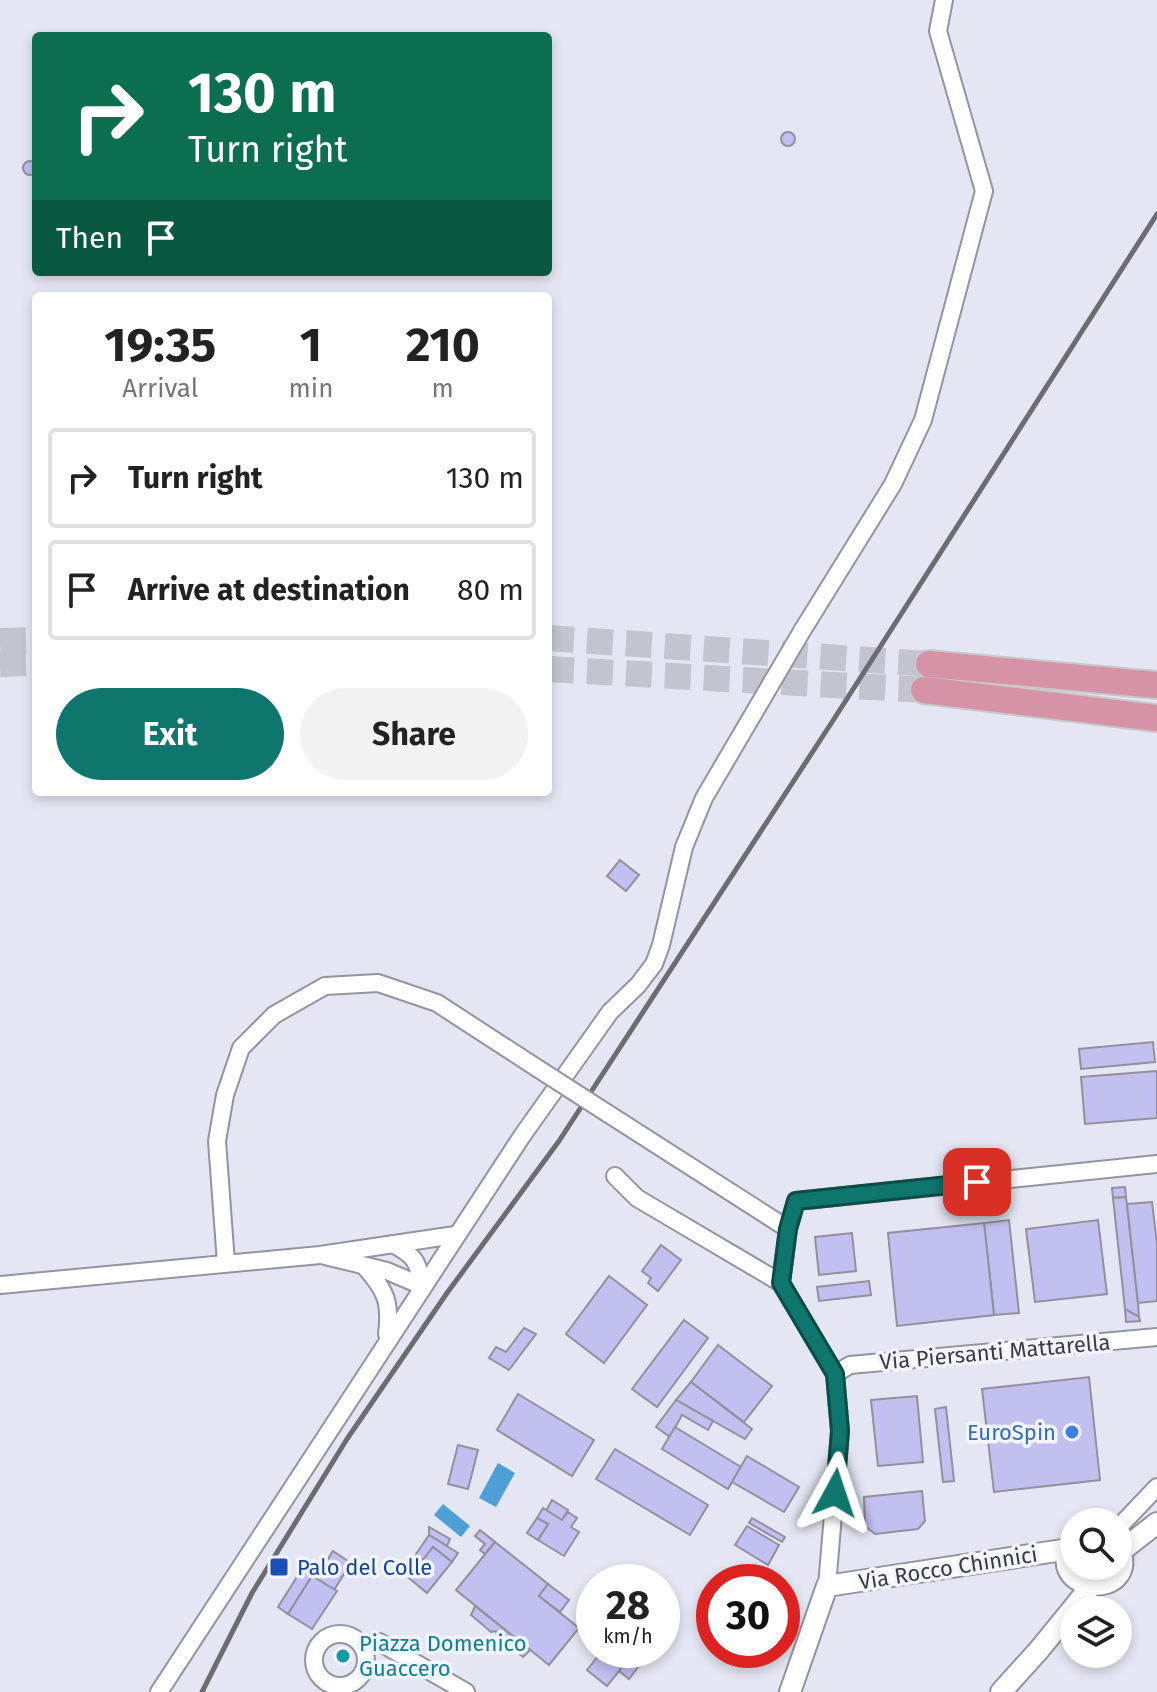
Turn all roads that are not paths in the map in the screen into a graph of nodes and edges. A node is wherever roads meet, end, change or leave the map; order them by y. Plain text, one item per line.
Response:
1 (944, 0) edge
2 (1157, 685) edge
3 (1157, 718) edge
4 (1157, 1164) edge
5 (615, 1176) dead end
6 (788, 1229) junction
7 (455, 1235) junction
8 (393, 1244) junction
9 (320, 1255) junction
10 (226, 1263) junction
11 (365, 1267) junction
12 (781, 1283) junction
13 (0, 1285) edge
14 (422, 1286) junction
15 (1157, 1337) edge
16 (386, 1341) junction
17 (835, 1374) junction
18 (1157, 1487) edge
19 (1132, 1513) edge
20 (1157, 1523) edge
21 (1132, 1539) edge
22 (1060, 1547) edge
23 (1078, 1580) edge
24 (1113, 1580) edge
25 (827, 1586) junction
26 (1091, 1586) junction
27 (361, 1644) junction
28 (346, 1689) edge
29 (159, 1692) edge
30 (466, 1692) edge
31 (790, 1692) edge
32 (1001, 1692) edge

1 - 7 street
2 - 3 highway
4 - 6 street
5 - 12 street
6 - 10 street, bridge
6 - 12 street
7 - 8 street
7 - 14 street
8 - 9 street
8 - 14 street
9 - 10 street
9 - 11 street
10 - 13 street
11 - 14 street
11 - 16 street
12 - 17 street
14 - 16 street
15 - 17 street, Via Piersanti Mattarella
16 - 29 street
17 - 25 street
18 - 19 street
20 - 21 street
22 - 25 street, Via Rocco Chinnici
23 - 26 street
24 - 26 street
25 - 31 street
26 - 32 street
27 - 28 street
27 - 28 street
27 - 30 street

